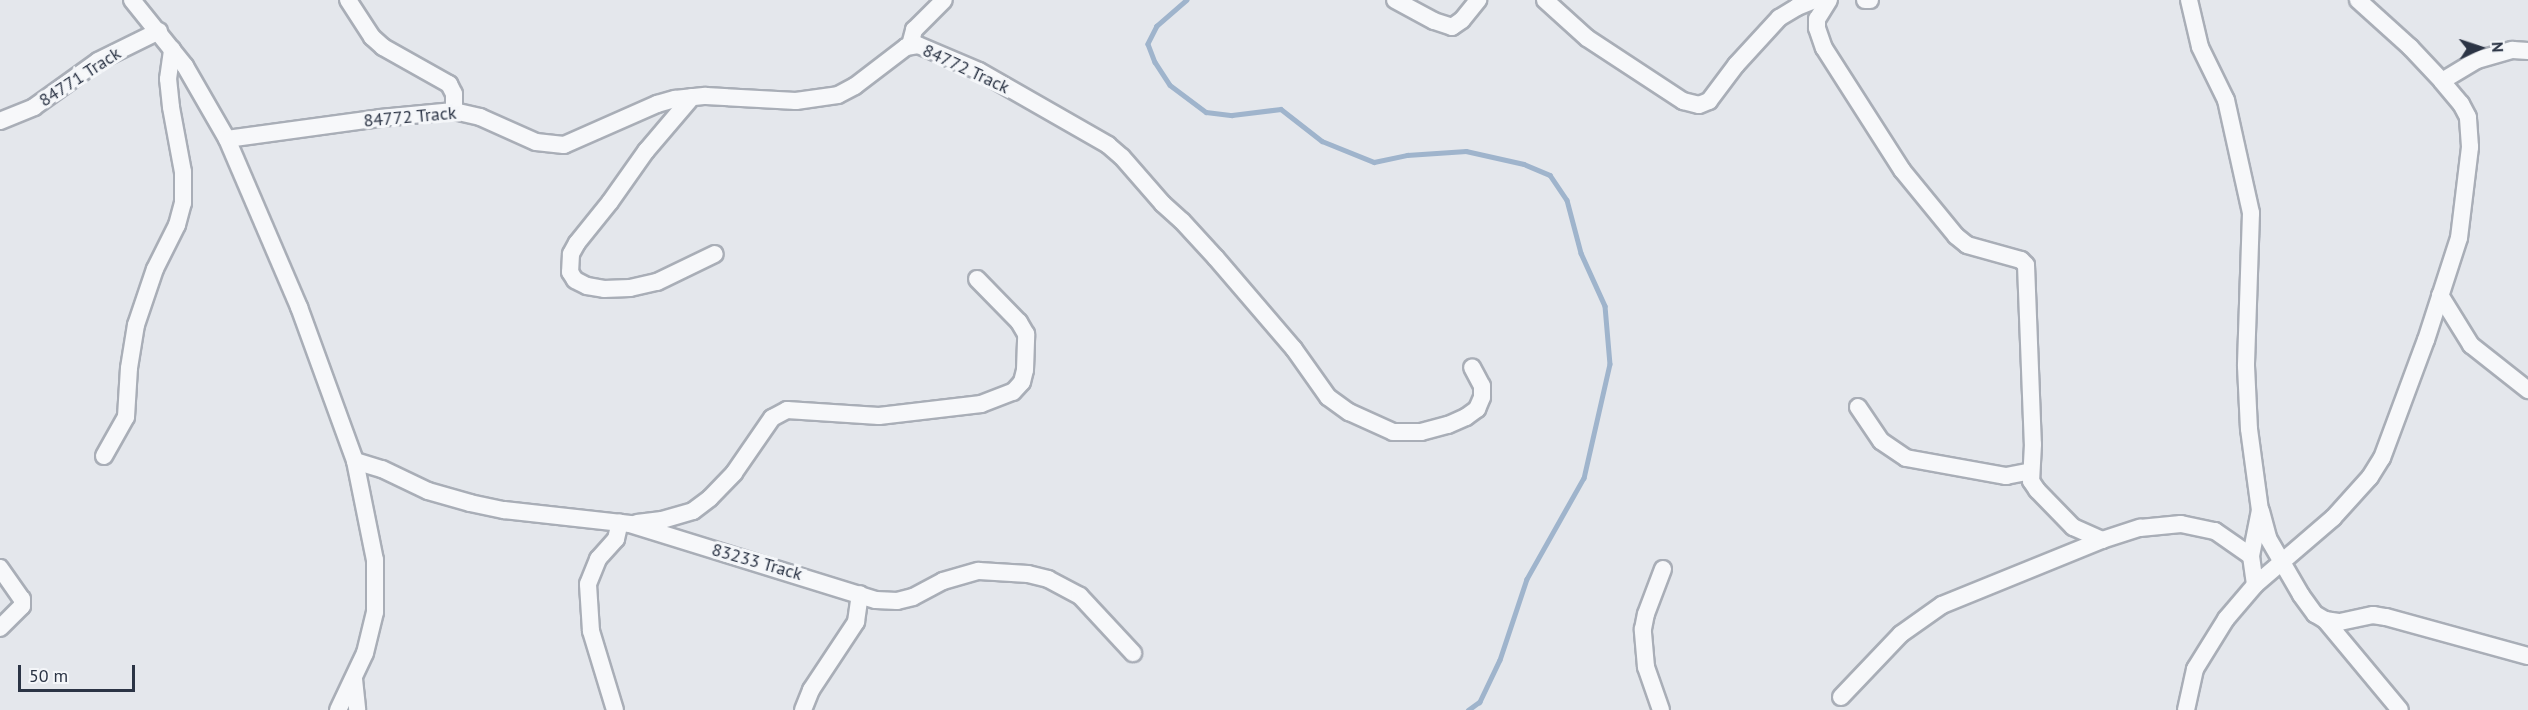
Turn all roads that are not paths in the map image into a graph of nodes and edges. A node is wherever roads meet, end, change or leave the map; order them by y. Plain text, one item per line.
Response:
1 (132, 0) edge
2 (348, 0) edge
3 (944, 0) edge
4 (1395, 0) edge
5 (1478, 0) edge
6 (1545, 0) edge
7 (1814, 0) edge
8 (1829, 0) edge
9 (1865, 0) edge
10 (1870, 0) edge
11 (2189, 0) edge
12 (2358, 0) edge
13 (159, 31) junction
14 (910, 45) junction
15 (172, 49) junction
16 (2528, 51) edge
17 (2442, 81) junction
18 (692, 96) junction
19 (454, 111) junction
20 (0, 121) edge
21 (227, 139) junction
22 (715, 254) dead end
23 (977, 279) dead end
24 (2440, 295) junction
25 (1472, 367) dead end
26 (2528, 390) edge
27 (1858, 406) dead end
28 (104, 456) dead end
29 (355, 461) junction
30 (2031, 471) junction
31 (2260, 510) junction
32 (625, 523) junction
33 (2102, 540) junction
34 (2251, 556) junction
35 (2282, 562) junction
36 (0, 568) edge
37 (1663, 569) dead end
38 (2255, 585) junction
39 (860, 594) junction
40 (2325, 620) junction
41 (0, 628) edge
42 (1133, 653) dead end
43 (2528, 656) edge
44 (354, 678) junction
45 (1841, 697) dead end
46 (338, 710) edge
47 (357, 710) edge
48 (615, 710) edge
49 (803, 710) edge
50 (1661, 710) edge
51 (2186, 710) edge
52 (2400, 710) edge

1 - 13 street
2 - 19 street
3 - 14 street
4 - 5 street
6 - 7 street
8 - 30 street
9 - 10 street
11 - 31 street
12 - 17 street
13 - 15 street
13 - 20 street, 84771 Track
14 - 18 street, 84772 Track
14 - 25 street, 84772 Track
15 - 21 street
15 - 28 street
16 - 17 street
17 - 24 street
18 - 19 street, 84772 Track
18 - 22 street
19 - 21 street, 84772 Track
21 - 29 street
23 - 32 street
24 - 26 street
24 - 35 street
27 - 30 street
29 - 32 street, 83233 Track
29 - 44 street
30 - 33 street
31 - 34 street
31 - 35 street
32 - 39 street, 83233 Track
32 - 48 street
33 - 34 street
33 - 45 street
34 - 38 street
35 - 38 street
35 - 40 street
36 - 41 street
37 - 50 street
38 - 51 street
39 - 42 street, 83233 Track
39 - 49 street
40 - 43 street
40 - 52 street
44 - 46 street
44 - 47 street

